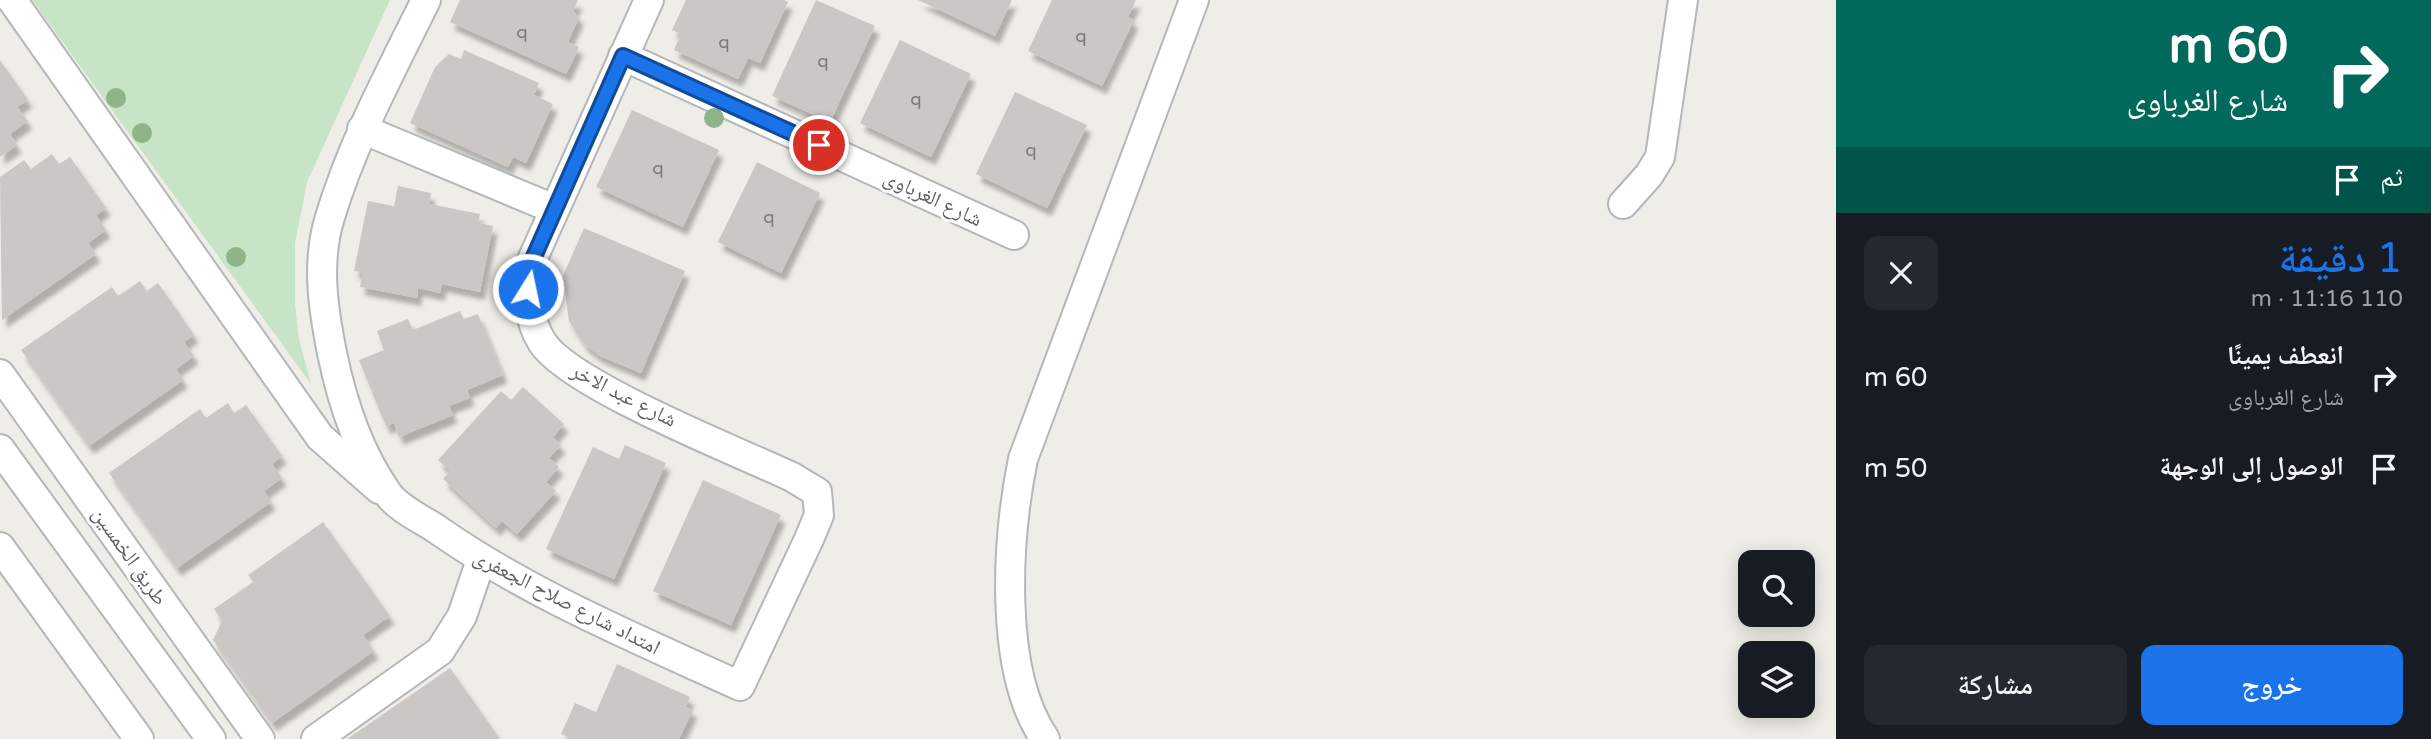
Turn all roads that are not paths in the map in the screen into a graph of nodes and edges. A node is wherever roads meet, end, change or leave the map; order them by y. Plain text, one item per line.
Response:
1 (12, 0) edge
2 (426, 0) edge
3 (649, 0) edge
4 (1194, 0) edge
5 (1683, 0) edge
6 (623, 56) junction
7 (362, 129) junction
8 (1623, 204) dead end
9 (554, 209) junction
10 (1014, 235) dead end
11 (0, 374) edge
12 (0, 449) edge
13 (82, 488) junction
14 (389, 496) junction
15 (46, 512) junction
16 (0, 547) edge
17 (481, 561) junction
18 (740, 685) joint
19 (139, 739) edge
20 (211, 739) edge
21 (260, 739) edge
22 (316, 739) edge
23 (1045, 739) edge

1 - 14 street
2 - 7 street, امتداد شارع صلاح الجعفرى
3 - 6 street, شارع عبد الاخر
4 - 23 street
5 - 8 street
6 - 9 street, شارع عبد الاخر
6 - 10 street, شارع الغرباوى
7 - 9 street
7 - 14 street, امتداد شارع صلاح الجعفرى
9 - 18 street, شارع عبد الاخر
11 - 13 street, طريق الخمسين
12 - 15 street, طريق الخمسين
13 - 15 street
13 - 21 street, طريق الخمسين
14 - 17 street, امتداد شارع صلاح الجعفرى
15 - 20 street, طريق الخمسين
16 - 19 street
17 - 18 street, امتداد شارع صلاح الجعفرى
17 - 22 street

